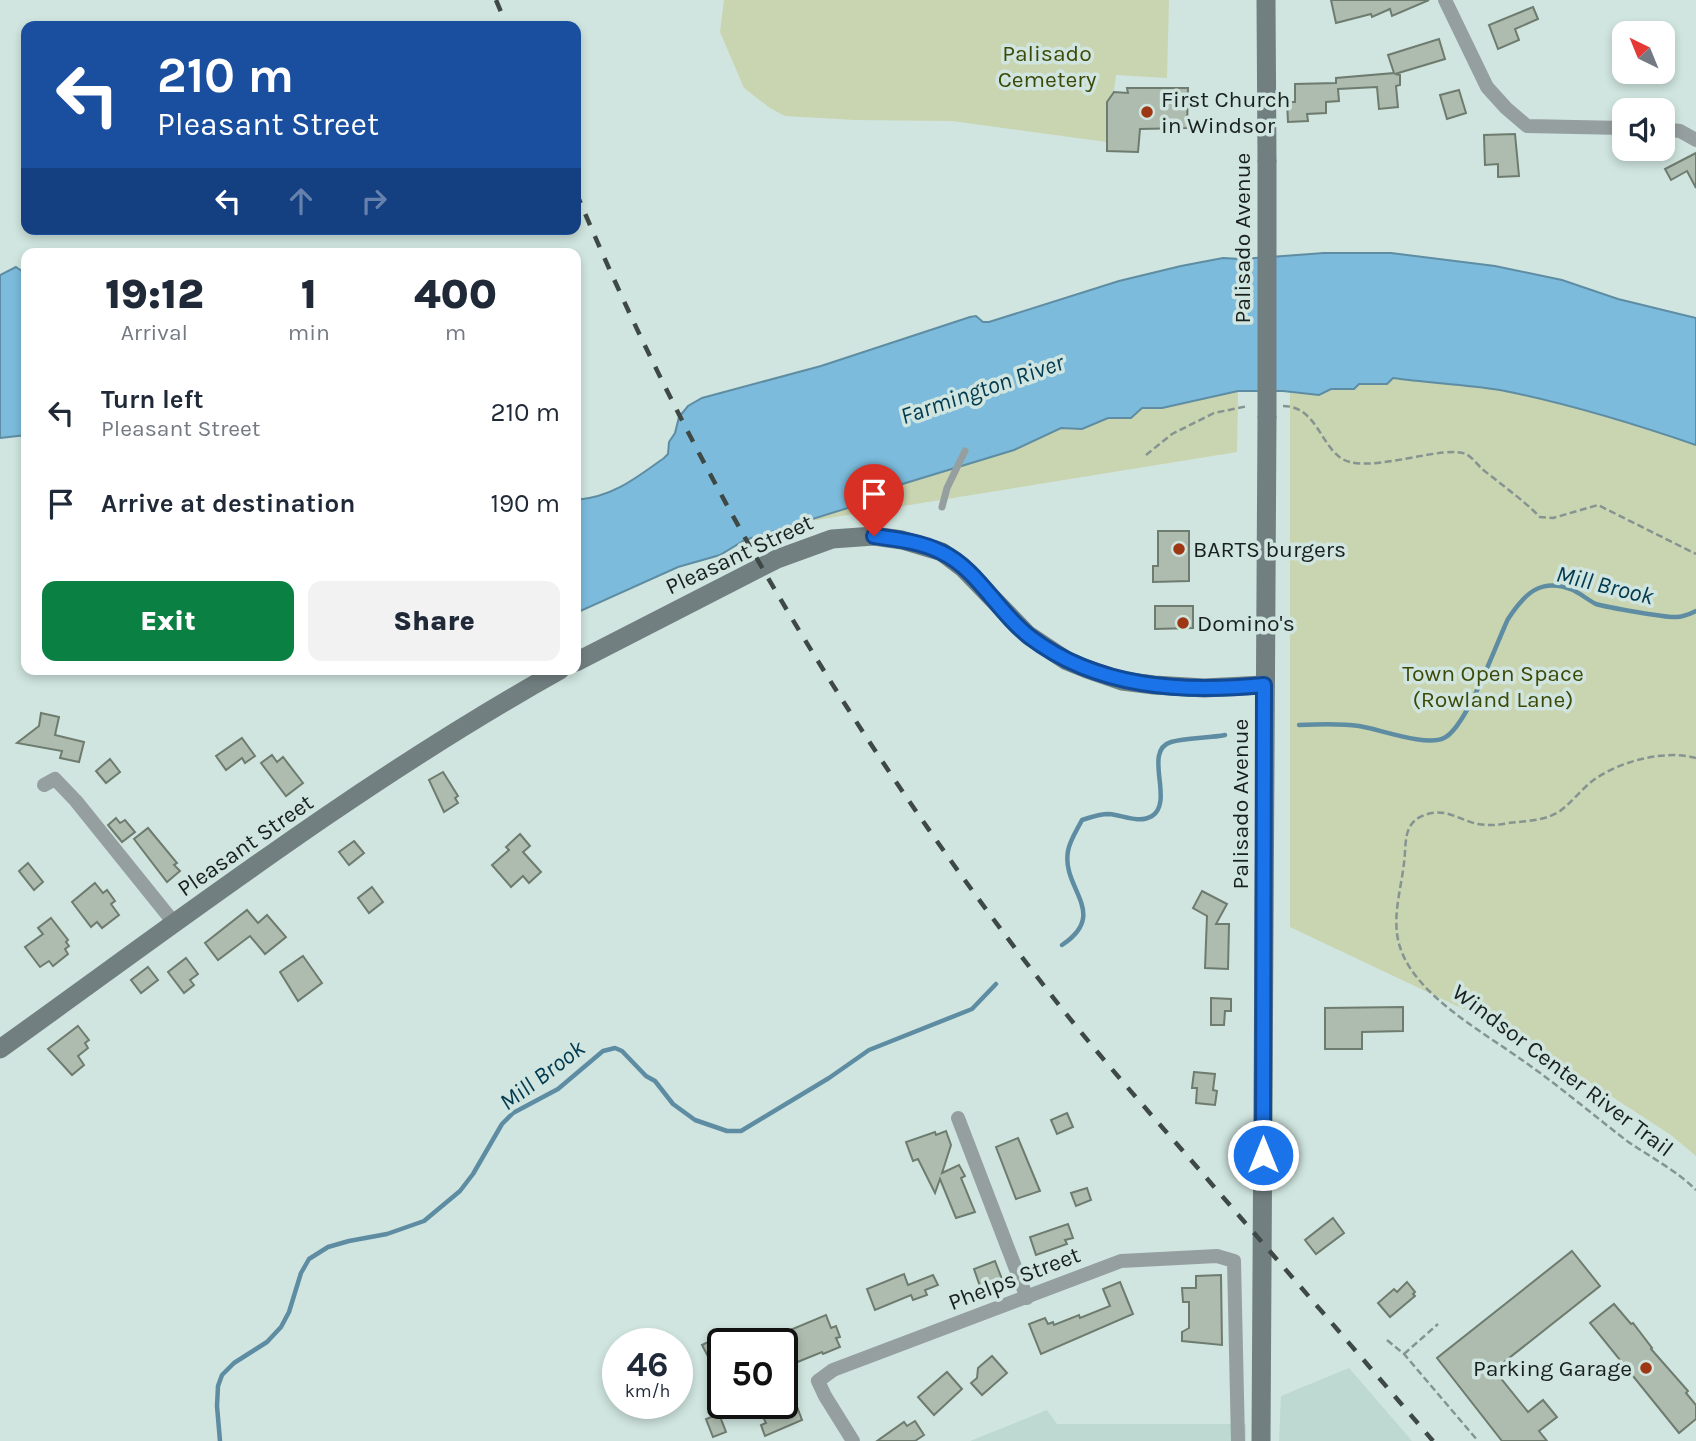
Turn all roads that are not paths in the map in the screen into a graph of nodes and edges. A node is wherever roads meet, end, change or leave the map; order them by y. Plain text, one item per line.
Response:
1 (1266, 0) edge
2 (1445, 0) edge
3 (1612, 128) edge
4 (1675, 130) edge
5 (1696, 140) edge
6 (965, 451) dead end
7 (942, 507) dead end
8 (581, 659) edge
9 (551, 675) edge
10 (1264, 685) junction
11 (44, 785) dead end
12 (175, 924) junction
13 (0, 1049) edge
14 (958, 1118) dead end
15 (1027, 1298) junction
16 (853, 1441) edge
17 (1238, 1441) edge
18 (1261, 1441) edge

1 - 10 main road, Palisado Avenue, bridge
2 - 3 street
4 - 5 street
6 - 7 lane
8 - 10 main road, Pleasant Street
9 - 12 main road, Pleasant Street
10 - 18 main road, Palisado Avenue
11 - 12 street
12 - 13 main road, Pleasant Street
14 - 15 street
15 - 16 street, Phelps Street
15 - 17 street, Phelps Street

